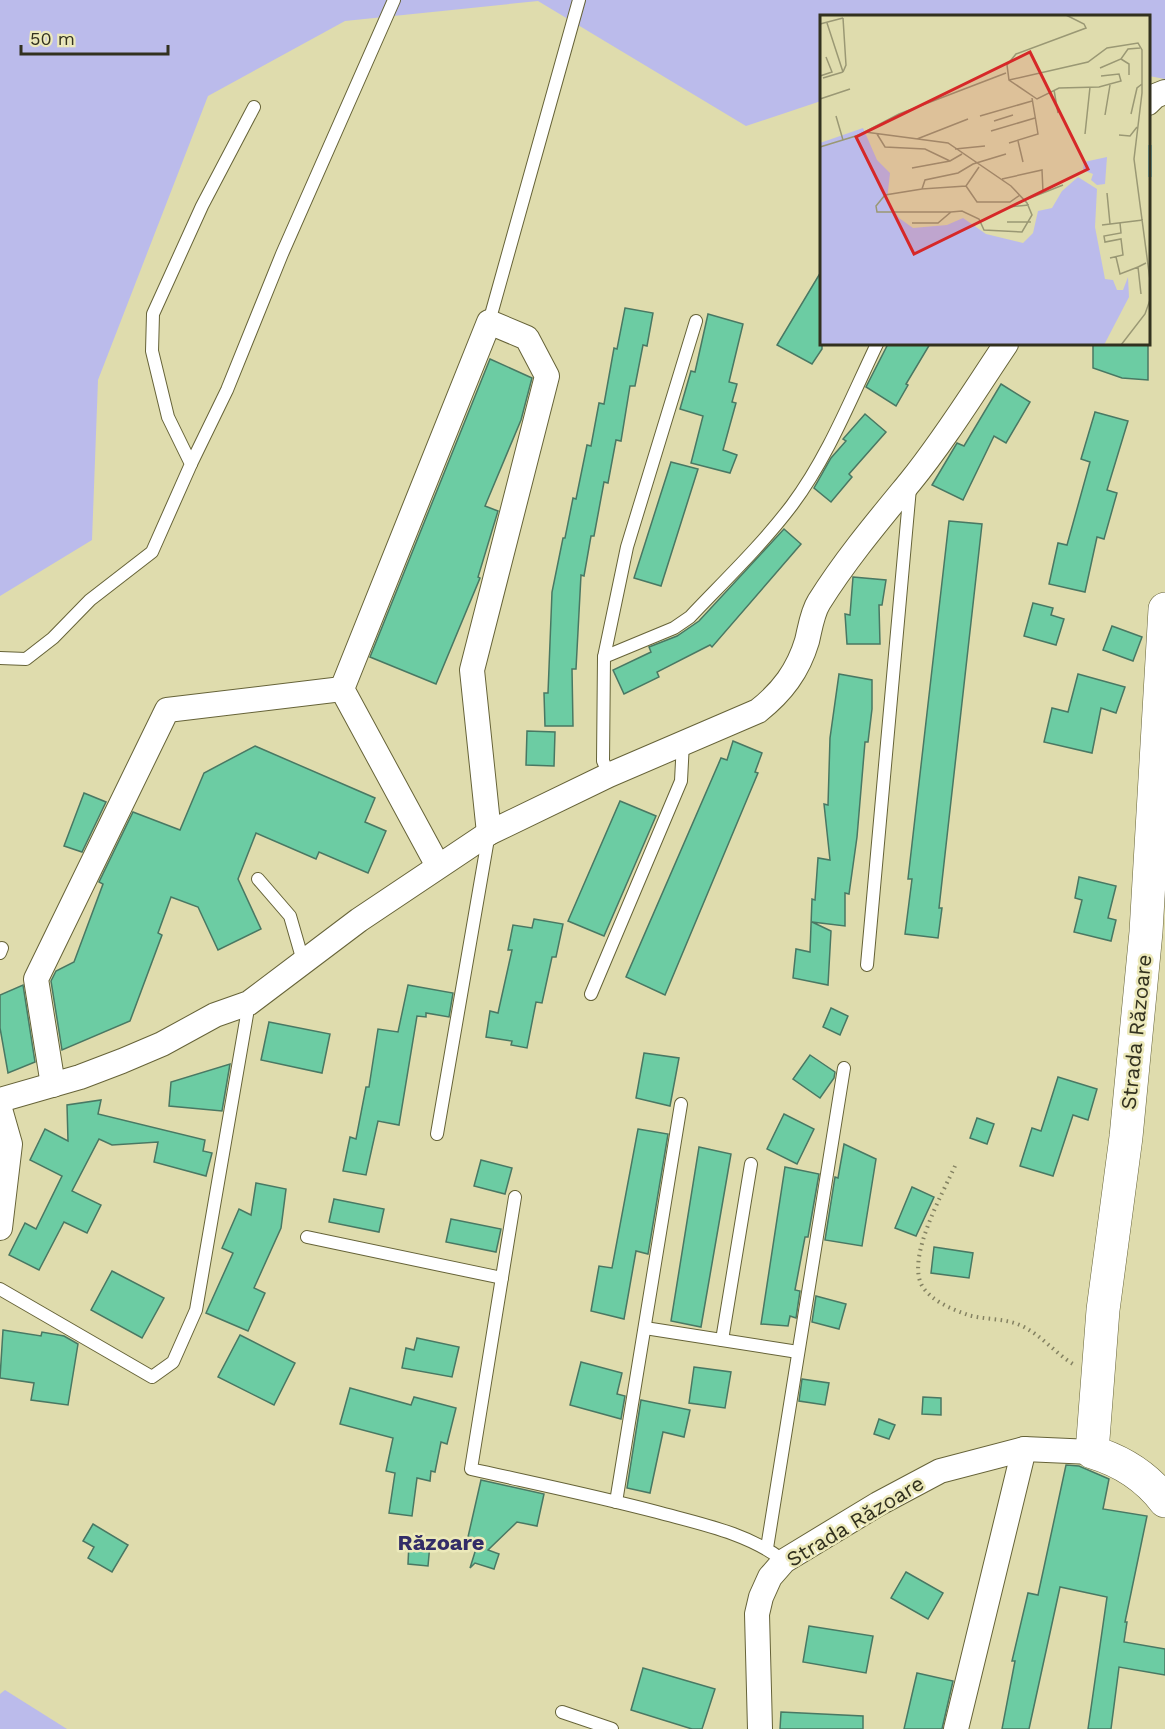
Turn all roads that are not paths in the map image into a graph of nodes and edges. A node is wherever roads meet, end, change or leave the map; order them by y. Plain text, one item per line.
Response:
1 (394, 0) edge
2 (579, 0) edge
3 (1165, 92) edge
4 (1150, 102) edge
5 (254, 107) dead end
6 (696, 321) dead end
7 (489, 322) junction
8 (877, 345) edge
9 (1005, 345) edge
10 (191, 464) junction
11 (910, 481) junction
12 (1165, 609) edge
13 (604, 657) junction
14 (0, 658) edge
15 (342, 689) junction
16 (683, 742) junction
17 (609, 776) junction
18 (489, 832) junction
19 (438, 866) junction
20 (258, 879) dead end
21 (303, 961) junction
22 (867, 965) dead end
23 (591, 994) dead end
24 (249, 1003) junction
25 (844, 1068) dead end
26 (53, 1085) junction
27 (0, 1100) edge
28 (681, 1104) dead end
29 (0, 1109) edge
30 (437, 1134) dead end
31 (751, 1164) dead end
32 (515, 1197) dead end
33 (0, 1228) edge
34 (307, 1238) dead end
35 (502, 1278) junction
36 (0, 1289) edge
37 (645, 1328) junction
38 (722, 1340) junction
39 (798, 1352) junction
40 (1024, 1449) junction
41 (1092, 1452) junction
42 (1165, 1501) edge
43 (616, 1502) junction
44 (775, 1555) junction
45 (562, 1712) dead end
46 (612, 1729) edge
47 (760, 1729) edge
48 (956, 1729) edge

1 - 10 lane
2 - 7 lane
3 - 4 street
5 - 10 lane
6 - 13 lane
7 - 15 street
7 - 18 street
8 - 13 lane
9 - 11 street
10 - 14 lane
11 - 16 street
11 - 22 lane
12 - 41 street, Strada Răzoare
13 - 17 lane
15 - 19 street
15 - 26 street
16 - 17 street
16 - 23 lane
17 - 18 street
18 - 19 street
18 - 30 lane
19 - 21 street
20 - 21 lane
21 - 24 street
24 - 26 street
24 - 36 lane
25 - 39 lane
26 - 27 street
28 - 37 lane
29 - 33 street
31 - 38 lane
32 - 35 lane
34 - 35 lane
35 - 43 lane
37 - 38 lane
37 - 43 lane
38 - 39 lane
39 - 44 lane
40 - 41 street, Strada Răzoare
40 - 44 street, Strada Răzoare
40 - 48 street
41 - 42 street, Strada Răzoare
43 - 44 lane
44 - 47 street, Strada Răzoare
45 - 46 lane

